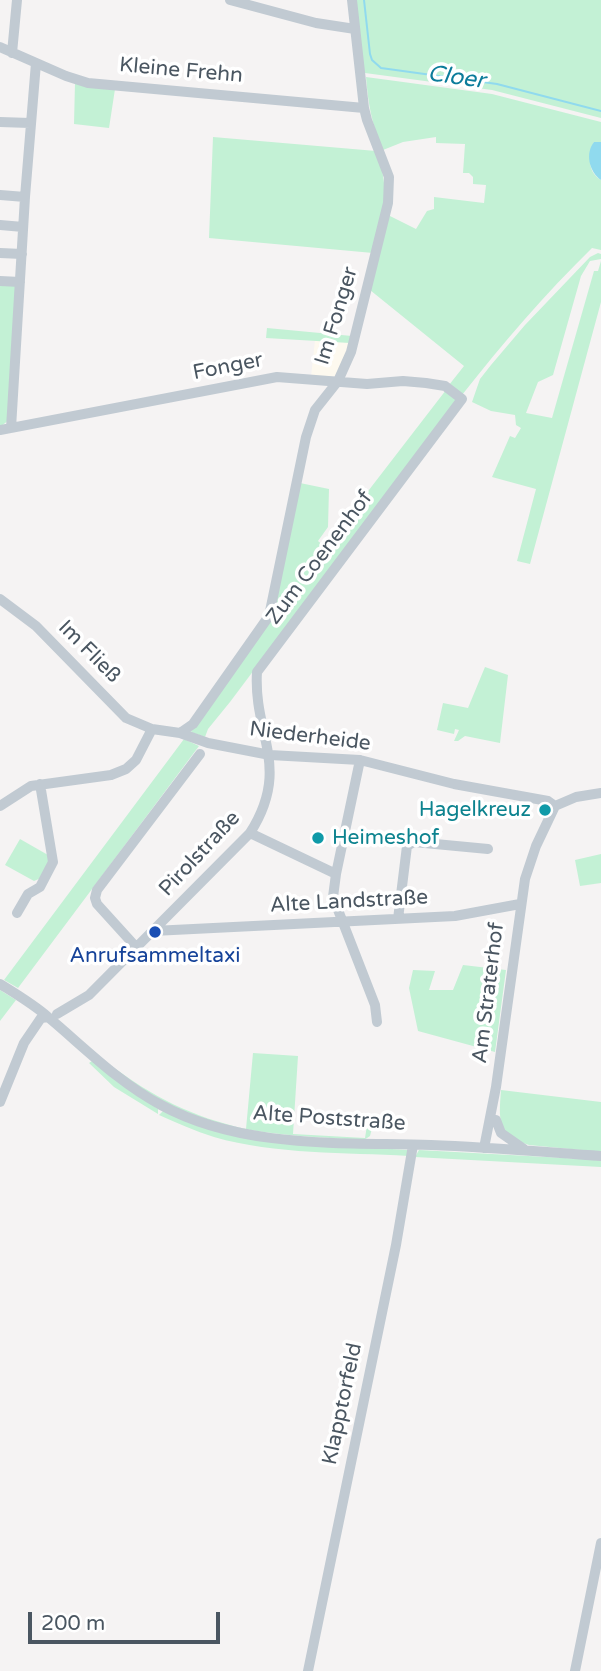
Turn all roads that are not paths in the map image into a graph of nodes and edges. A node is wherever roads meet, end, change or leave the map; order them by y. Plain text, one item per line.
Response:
1 (16, 0) edge
2 (230, 0) edge
3 (352, 0) edge
4 (355, 29) junction
5 (0, 47) edge
6 (12, 53) junction
7 (36, 64) junction
8 (364, 108) junction
9 (0, 122) edge
10 (30, 123) junction
11 (0, 195) edge
12 (25, 197) junction
13 (0, 225) edge
14 (23, 227) junction
15 (0, 253) edge
16 (22, 254) junction
17 (0, 281) edge
18 (20, 282) junction
19 (338, 381) junction
20 (462, 399) joint
21 (11, 428) junction
22 (0, 430) edge
23 (0, 599) edge
24 (152, 729) junction
25 (180, 733) junction
26 (200, 754) dead end
27 (270, 755) junction
28 (360, 760) junction
29 (40, 784) junction
30 (601, 793) edge
31 (0, 806) edge
32 (555, 806) junction
33 (250, 833) junction
34 (488, 849) dead end
35 (336, 874) junction
36 (520, 904) junction
37 (17, 914) dead end
38 (398, 919) junction
39 (342, 921) junction
40 (153, 931) junction
41 (136, 947) junction
42 (0, 984) edge
43 (53, 1015) junction
44 (377, 1022) dead end
45 (496, 1087) junction
46 (0, 1102) edge
47 (496, 1120) junction
48 (413, 1144) junction
49 (489, 1148) junction
50 (545, 1152) junction
51 (601, 1156) edge
52 (601, 1543) edge
53 (308, 1671) edge
54 (575, 1671) edge

1 - 6 street
2 - 4 street
3 - 4 street, Im Fonger
4 - 8 street, Im Fonger
5 - 6 street, Kleine Frehn
6 - 7 street, Kleine Frehn
7 - 8 street, Kleine Frehn
7 - 10 street
8 - 19 street, Im Fonger
9 - 10 street
10 - 12 street
11 - 12 street
12 - 14 street
13 - 14 street
14 - 16 street
15 - 16 street
16 - 18 street
17 - 18 street
18 - 21 street
19 - 20 street, Fonger
19 - 21 street, Fonger
19 - 25 street, Im Fonger
20 - 27 street, Zum Coenenhof
21 - 22 street, Fonger
23 - 24 street, Im Fließ
24 - 25 street, Niederheide
24 - 29 street
25 - 27 street, Niederheide
26 - 41 street
27 - 28 street, Niederheide
27 - 33 street, Pirolstraße
28 - 32 street, Niederheide
28 - 35 street
29 - 31 street
29 - 37 street
30 - 32 street
32 - 36 street
33 - 35 street
33 - 40 street, Pirolstraße
34 - 38 street
35 - 39 street
36 - 38 street, Alte Landstraße
36 - 45 street, Am Straterhof
38 - 39 street, Alte Landstraße
39 - 40 street, Alte Landstraße
39 - 44 street
40 - 41 street
41 - 43 street
42 - 43 street, Alte Poststraße
43 - 46 street
43 - 48 street, Alte Poststraße
45 - 47 street, Am Straterhof
45 - 49 street, Am Straterhof
47 - 49 street, Am Straterhof
47 - 50 street
48 - 49 street, Alte Poststraße
48 - 53 street, Klapptorfeld
49 - 50 street, Alte Poststraße
50 - 51 street, Alte Poststraße
52 - 54 street

